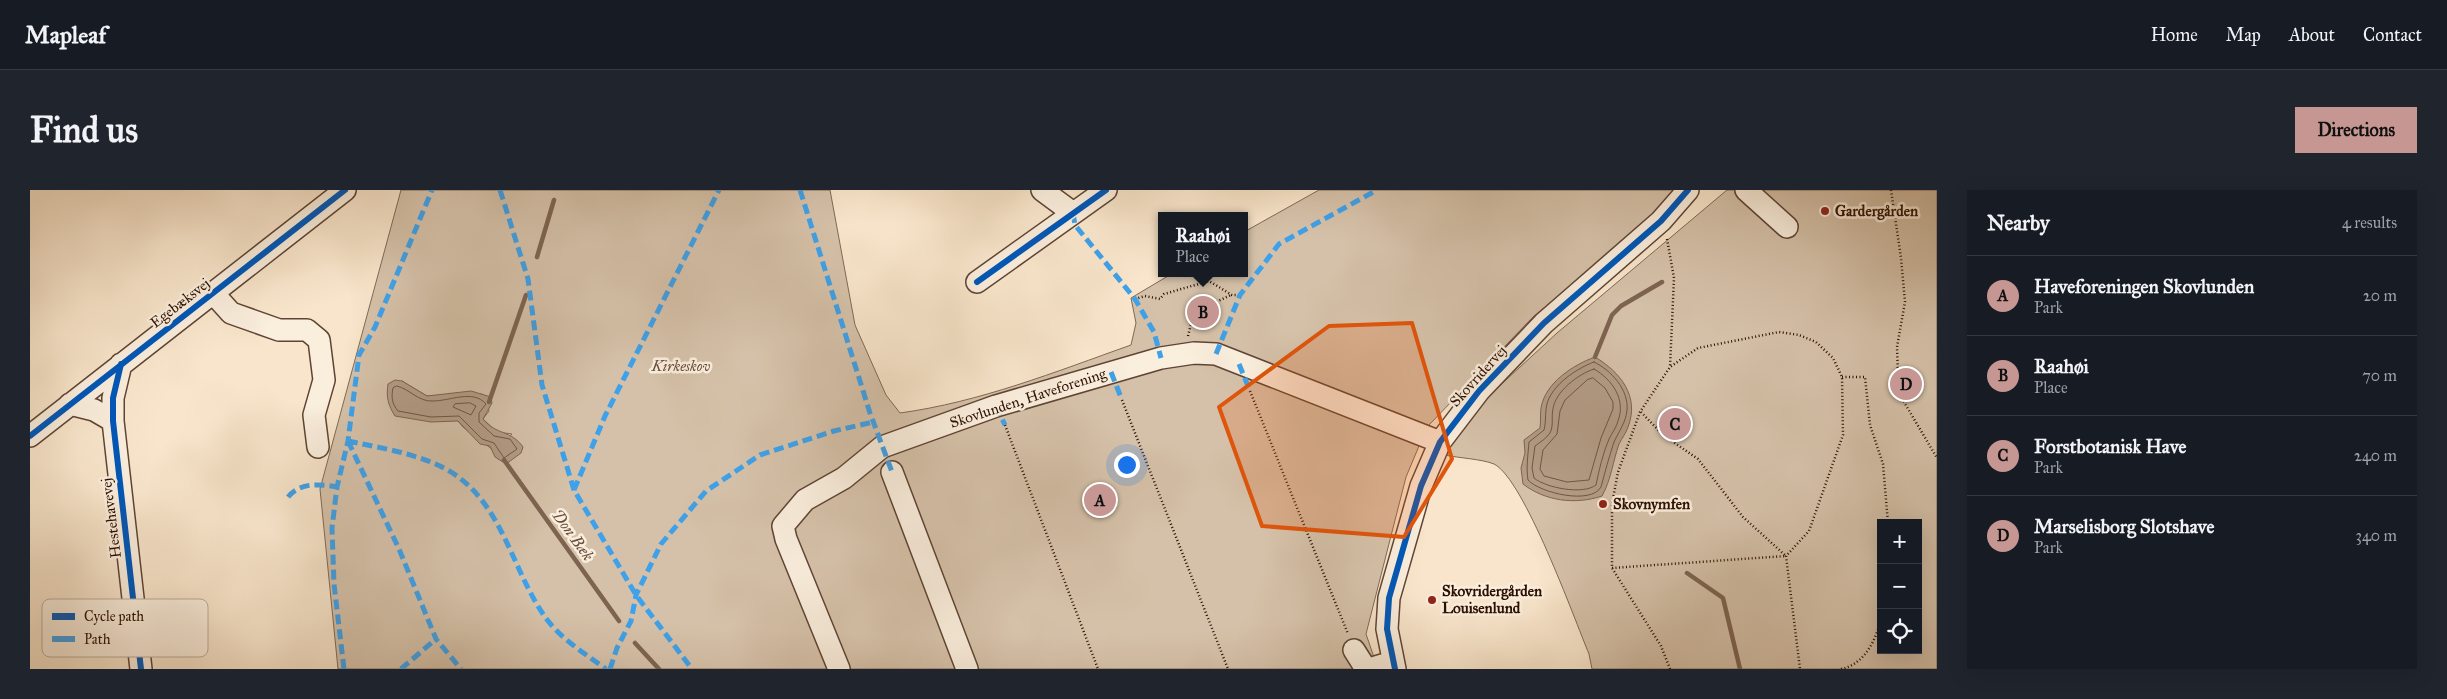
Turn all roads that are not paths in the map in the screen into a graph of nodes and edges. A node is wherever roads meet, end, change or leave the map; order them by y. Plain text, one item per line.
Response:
1 (346, 190) edge
2 (1042, 190) edge
3 (1106, 190) edge
4 (1688, 190) edge
5 (1746, 190) edge
6 (1072, 214) junction
7 (1787, 227) dead end
8 (977, 282) dead end
9 (213, 293) junction
10 (121, 364) junction
11 (70, 404) junction
12 (113, 421) junction
13 (30, 436) edge
14 (1440, 442) junction
15 (318, 447) dead end
16 (892, 472) dead end
17 (133, 599) edge
18 (1354, 650) road end
19 (1394, 665) edge
20 (839, 669) edge
21 (967, 669) edge
22 (1367, 669) edge

1 - 9 street, Egebæksvej
2 - 6 street
3 - 6 street
4 - 14 street, Skovridervej
5 - 7 street
6 - 8 street
9 - 10 street, Egebæksvej
9 - 15 street
10 - 11 street, Egebæksvej
10 - 12 street, Hestehavevej
11 - 12 street
11 - 13 street, Egebæksvej
12 - 17 street, Hestehavevej
14 - 19 street, Skovridervej
14 - 20 street, Skovlunden, Haveforening
16 - 21 street
18 - 22 street
19 - 22 street

